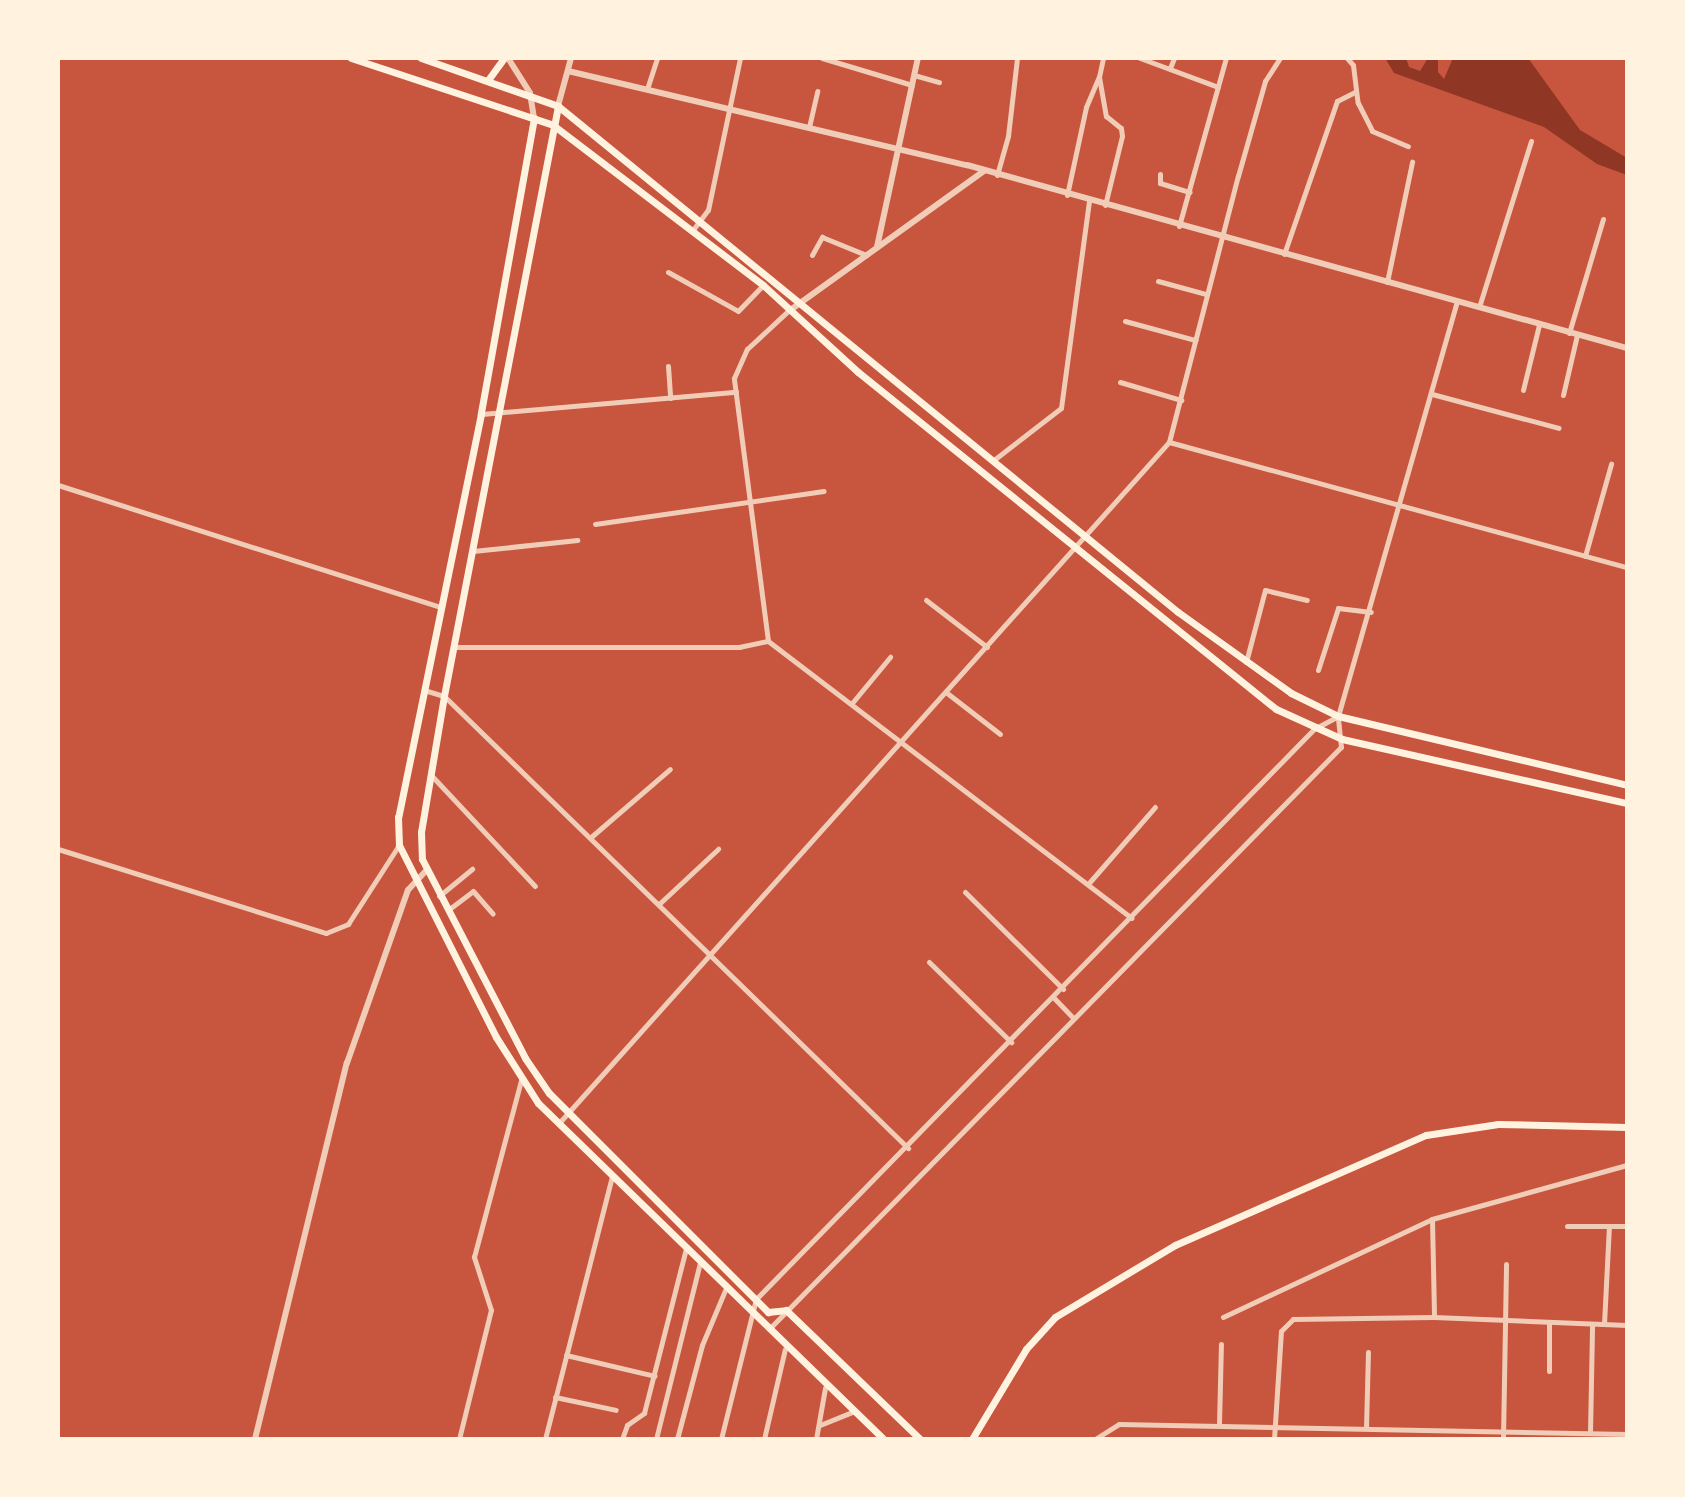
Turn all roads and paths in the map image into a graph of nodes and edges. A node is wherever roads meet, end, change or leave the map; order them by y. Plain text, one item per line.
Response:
1 (351, 58) edge
2 (421, 58) edge
3 (506, 58) edge
4 (571, 58) edge
5 (657, 58) edge
6 (740, 58) edge
7 (822, 58) edge
8 (918, 58) edge
9 (1017, 58) edge
10 (1103, 58) edge
11 (1174, 58) edge
12 (1226, 58) edge
13 (1280, 58) edge
14 (1347, 58) edge
15 (1144, 59) edge
16 (1170, 68) junction
17 (568, 71) junction
18 (914, 75) junction
19 (1099, 77) junction
20 (488, 80) junction
21 (939, 82) dead end
22 (912, 85) junction
23 (1218, 87) junction
24 (647, 89) junction
25 (817, 91) dead end
26 (1355, 92) junction
27 (530, 93) junction
28 (558, 106) junction
29 (729, 108) junction
30 (534, 118) junction
31 (553, 125) junction
32 (809, 127) junction
33 (1531, 141) dead end
34 (1408, 146) dead end
35 (899, 147) junction
36 (1412, 162) dead end
37 (984, 171) junction
38 (1160, 174) dead end
39 (997, 176) junction
40 (650, 177) junction
41 (640, 190) junction
42 (1190, 192) junction
43 (1067, 195) junction
44 (1089, 201) junction
45 (1105, 206) junction
46 (702, 219) junction
47 (1603, 219) dead end
48 (1179, 226) junction
49 (692, 231) junction
50 (1222, 237) junction
51 (512, 247) junction
52 (877, 247) junction
53 (528, 251) junction
54 (812, 255) dead end
55 (866, 255) junction
56 (1284, 255) junction
57 (668, 272) dead end
58 (1158, 281) dead end
59 (1387, 282) junction
60 (763, 285) junction
61 (1206, 294) junction
62 (802, 301) junction
63 (1457, 301) junction
64 (1479, 307) junction
65 (501, 309) junction
66 (788, 311) junction
67 (516, 313) junction
68 (1125, 321) dead end
69 (1539, 325) junction
70 (1573, 334) junction
71 (1195, 340) junction
72 (1627, 348) edge
73 (668, 366) dead end
74 (1120, 382) dead end
75 (1523, 390) dead end
76 (736, 392) junction
77 (1432, 394) junction
78 (1563, 395) dead end
79 (670, 398) junction
80 (1181, 400) junction
81 (500, 412) junction
82 (481, 414) junction
83 (1559, 428) dead end
84 (1169, 442) junction
85 (995, 459) junction
86 (1611, 464) dead end
87 (58, 485) edge
88 (824, 491) dead end
89 (749, 500) junction
90 (1400, 507) junction
91 (595, 524) dead end
92 (1084, 534) junction
93 (577, 540) dead end
94 (1073, 548) junction
95 (473, 551) junction
96 (1585, 556) junction
97 (1627, 567) edge
98 (926, 600) dead end
99 (1307, 600) dead end
100 (440, 607) junction
101 (1371, 612) junction
102 (768, 641) junction
103 (453, 647) junction
104 (987, 647) junction
105 (890, 657) dead end
106 (1246, 663) junction
107 (1318, 670) dead end
108 (424, 690) junction
109 (947, 693) junction
110 (444, 696) junction
111 (852, 703) junction
112 (1338, 716) junction
113 (1314, 729) junction
114 (1000, 734) dead end
115 (1342, 739) junction
116 (904, 740) junction
117 (670, 769) dead end
118 (431, 775) junction
119 (1627, 785) edge
120 (1627, 803) edge
121 (1155, 807) dead end
122 (591, 837) junction
123 (399, 845) junction
124 (58, 849) edge
125 (718, 849) dead end
126 (472, 869) dead end
127 (426, 871) junction
128 (415, 877) junction
129 (1088, 884) junction
130 (535, 886) dead end
131 (965, 892) dead end
132 (438, 896) junction
133 (659, 904) junction
134 (448, 911) junction
135 (493, 914) dead end
136 (1131, 918) junction
137 (709, 953) junction
138 (929, 962) dead end
139 (1063, 989) junction
140 (1054, 998) junction
141 (1073, 1018) junction
142 (1011, 1042) junction
143 (521, 1080) junction
144 (568, 1113) junction
145 (559, 1123) junction
146 (1627, 1127) edge
147 (908, 1148) junction
148 (1627, 1165) edge
149 (613, 1173) junction
150 (1432, 1219) junction
151 (1567, 1226) dead end
152 (1609, 1226) junction
153 (1627, 1226) edge
154 (686, 1248) junction
155 (700, 1262) junction
156 (1506, 1264) dead end
157 (726, 1288) junction
158 (756, 1299) junction
159 (786, 1310) junction
160 (753, 1315) junction
161 (1223, 1317) dead end
162 (1434, 1317) junction
163 (1504, 1320) junction
164 (1549, 1324) junction
165 (1604, 1324) junction
166 (1592, 1325) junction
167 (1627, 1325) edge
168 (767, 1331) junction
169 (1221, 1344) dead end
170 (785, 1349) junction
171 (1368, 1352) dead end
172 (566, 1355) junction
173 (1549, 1371) dead end
174 (655, 1376) junction
175 (825, 1388) junction
176 (555, 1397) junction
177 (616, 1410) dead end
178 (852, 1412) junction
179 (1219, 1424) junction
180 (819, 1425) junction
181 (1275, 1426) junction
182 (1366, 1428) junction
183 (1403, 1429) junction
184 (1590, 1433) junction
185 (1627, 1434) edge
186 (1504, 1435) edge
187 (1608, 1436) edge
188 (255, 1439) edge
189 (459, 1439) edge
190 (545, 1439) edge
191 (622, 1439) edge
192 (656, 1439) edge
193 (677, 1439) edge
194 (721, 1439) edge
195 (764, 1439) edge
196 (816, 1439) edge
197 (883, 1439) edge
198 (920, 1439) edge
199 (972, 1439) edge
200 (1095, 1439) edge
201 (1274, 1439) edge
202 (1403, 1439) edge

1 - 30 main road
2 - 20 main road
3 - 20 main road
3 - 27 street
4 - 17 street
5 - 24 street
6 - 29 street
7 - 22 street
8 - 18 street
9 - 39 street
10 - 19 street
11 - 16 street
12 - 23 street
13 - 50 street
14 - 26 street
15 - 16 street
16 - 23 street
17 - 24 street
17 - 28 street
18 - 21 street
18 - 22 street
19 - 43 street
19 - 45 street
20 - 27 main road
22 - 35 street
23 - 42 street
24 - 29 street
25 - 32 street
26 - 34 street
26 - 56 street
27 - 28 main road
27 - 30 street
28 - 31 main road
28 - 40 main road
29 - 32 street
29 - 46 street
30 - 31 main road
30 - 51 main road
31 - 41 main road
31 - 53 main road
32 - 35 street
33 - 64 street
35 - 37 street
35 - 52 street
36 - 59 street
37 - 39 street
37 - 52 street
38 - 42 street
39 - 43 street
40 - 41 main road
40 - 46 main road
41 - 49 main road
42 - 48 street
43 - 44 street
44 - 45 street
44 - 85 street
45 - 48 street
46 - 49 street
46 - 62 main road
47 - 70 street
48 - 50 street
49 - 60 main road
50 - 56 street
50 - 61 street
51 - 53 main road
51 - 65 main road
52 - 55 street
53 - 67 main road
54 - 55 street
55 - 62 street
56 - 59 street
57 - 60 street
58 - 61 street
59 - 63 street
60 - 66 main road
61 - 71 street
62 - 66 street
62 - 85 main road
63 - 64 street
63 - 77 street
64 - 69 street
65 - 67 main road
65 - 82 main road
66 - 76 street
66 - 94 main road
67 - 81 main road
68 - 71 street
69 - 70 street
69 - 75 street
70 - 72 street
70 - 78 street
71 - 80 street
73 - 79 street
74 - 80 street
76 - 79 street
76 - 89 street
77 - 83 street
77 - 90 street
79 - 81 street
80 - 84 street
81 - 82 street
81 - 95 main road
82 - 100 main road
84 - 90 street
84 - 92 street
85 - 92 main road
86 - 96 street
87 - 100 street
88 - 89 street
89 - 91 street
89 - 102 street
90 - 96 street
90 - 101 street
92 - 94 street
92 - 106 main road
93 - 95 street
94 - 104 street
94 - 113 main road
95 - 103 main road
96 - 97 street
98 - 104 street
99 - 106 street
100 - 108 main road
101 - 107 street
101 - 112 street
102 - 103 street
102 - 111 street
103 - 110 main road
104 - 109 street
105 - 111 street
106 - 112 main road
108 - 110 street
108 - 123 main road
109 - 114 street
109 - 116 street
110 - 118 main road
110 - 122 street
111 - 116 street
112 - 113 street
112 - 115 street
112 - 119 main road
113 - 115 main road
113 - 136 street
115 - 120 main road
115 - 141 street
116 - 129 street
116 - 137 street
117 - 122 street
118 - 127 main road
118 - 130 street
121 - 129 street
122 - 133 street
123 - 124 street
123 - 128 main road
125 - 133 street
126 - 132 street
127 - 128 street
127 - 132 main road
128 - 143 main road
128 - 188 street
129 - 136 street
131 - 139 street
132 - 134 main road
133 - 137 street
134 - 135 street
134 - 144 main road
136 - 139 street
137 - 144 street
137 - 147 street
138 - 142 street
139 - 140 street
140 - 141 street
140 - 142 street
141 - 159 street
142 - 147 street
143 - 145 main road
143 - 189 street
144 - 145 street
144 - 158 main road
145 - 149 main road
146 - 199 main road
147 - 158 street
148 - 150 street
149 - 154 main road
149 - 172 street
150 - 161 street
150 - 162 street
151 - 152 street
152 - 153 street
152 - 165 street
154 - 155 main road
154 - 174 street
155 - 157 main road
155 - 192 street
156 - 163 street
157 - 160 main road
157 - 193 street
158 - 159 main road
158 - 160 street
159 - 168 street
159 - 198 main road
160 - 168 main road
160 - 194 street
162 - 163 street
162 - 181 street
163 - 164 street
163 - 186 street
164 - 166 street
164 - 173 street
165 - 166 street
165 - 167 street
166 - 184 street
168 - 170 main road
169 - 179 street
170 - 175 main road
170 - 195 street
171 - 182 street
172 - 174 street
172 - 176 street
174 - 191 street
175 - 178 main road
175 - 180 street
176 - 177 street
176 - 190 street
178 - 180 street
178 - 197 main road
179 - 181 street
179 - 200 street
180 - 196 street
181 - 182 street
181 - 201 street
182 - 183 street
183 - 186 street
183 - 202 street
184 - 186 street
184 - 187 street
185 - 187 street

